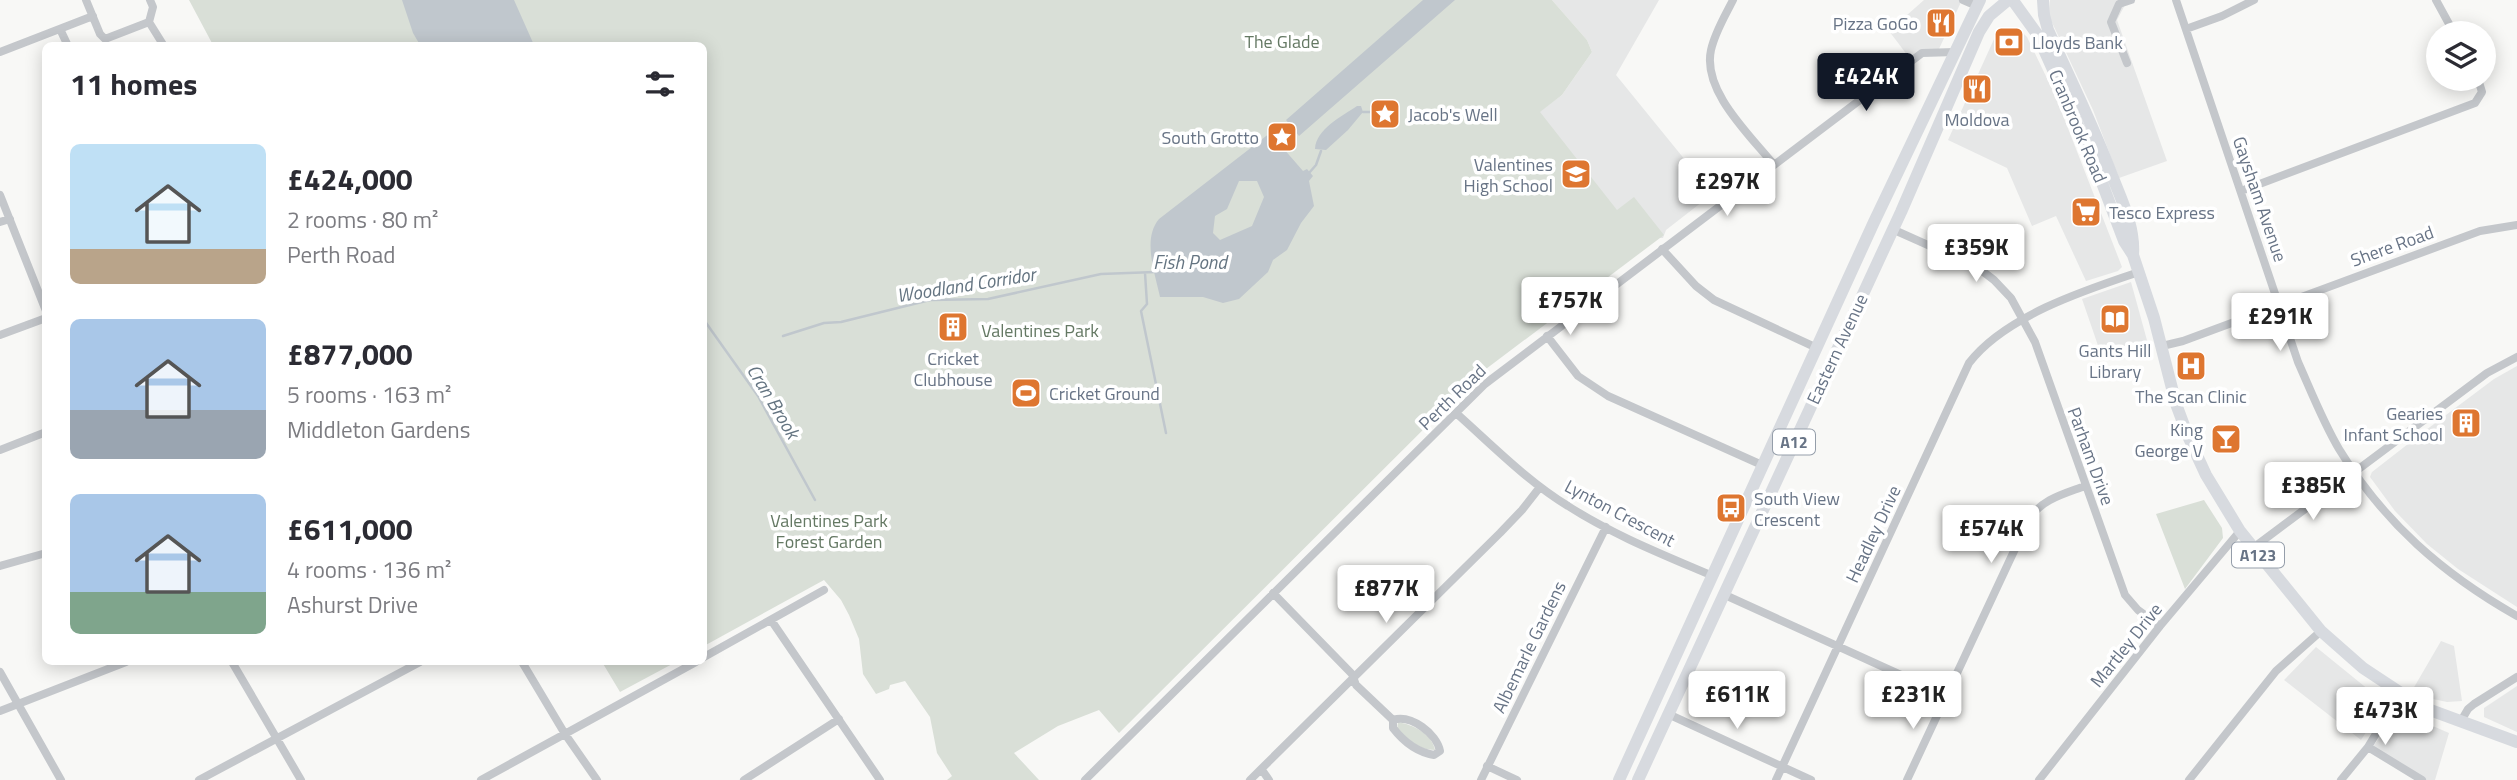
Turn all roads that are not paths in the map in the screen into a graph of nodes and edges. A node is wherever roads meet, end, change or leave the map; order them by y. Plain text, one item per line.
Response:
1 (86, 0) edge
2 (150, 0) edge
3 (1733, 0) edge
4 (1963, 0) edge
5 (2043, 0) edge
6 (2131, 0) edge
7 (2176, 0) edge
8 (2254, 0) edge
9 (2011, 1) edge
10 (2441, 1) edge
11 (1978, 3) edge
12 (93, 16) junction
13 (2449, 21) edge
14 (149, 22) junction
15 (60, 29) junction
16 (2186, 29) junction
17 (66, 42) edge
18 (162, 42) edge
19 (0, 52) edge
20 (1955, 52) junction
21 (2127, 63) dead end
22 (2482, 91) edge
23 (1774, 165) junction
24 (2241, 191) junction
25 (0, 195) edge
26 (10, 219) junction
27 (0, 222) edge
28 (2517, 225) edge
29 (1892, 229) junction
30 (1662, 248) junction
31 (2133, 255) junction
32 (2139, 272) junction
33 (42, 301) edge
34 (2279, 304) junction
35 (42, 319) edge
36 (2022, 321) junction
37 (0, 335) edge
38 (1547, 336) junction
39 (2161, 346) junction
40 (1817, 348) junction
41 (2517, 357) edge
42 (1456, 413) junction
43 (42, 434) edge
44 (0, 450) edge
45 (1762, 466) junction
46 (2355, 473) junction
47 (2085, 486) junction
48 (1540, 487) junction
49 (1606, 527) junction
50 (2240, 531) junction
51 (2253, 548) junction
52 (42, 554) edge
53 (0, 566) edge
54 (1713, 576) junction
55 (824, 590) dead end
56 (1273, 593) junction
57 (1725, 595) junction
58 (2517, 616) edge
59 (771, 620) junction
60 (2160, 626) junction
61 (2321, 631) junction
62 (1838, 646) junction
63 (707, 655) edge
64 (118, 665) edge
65 (234, 665) edge
66 (414, 665) edge
67 (524, 665) edge
68 (691, 665) edge
69 (0, 672) edge
70 (2517, 677) edge
71 (1354, 678) junction
72 (2400, 694) junction
73 (1945, 695) junction
74 (19, 703) junction
75 (0, 711) edge
76 (1668, 714) junction
77 (839, 719) junction
78 (1393, 720) junction
79 (2461, 721) junction
80 (565, 734) junction
81 (275, 737) junction
82 (2517, 742) edge
83 (2368, 747) junction
84 (1487, 766) junction
85 (1782, 768) junction
86 (1262, 770) junction
87 (1088, 779) edge
88 (61, 780) edge
89 (199, 780) edge
90 (301, 780) edge
91 (481, 780) edge
92 (597, 780) edge
93 (744, 780) edge
94 (880, 780) edge
95 (1250, 780) edge
96 (1269, 780) edge
97 (1481, 780) edge
98 (1517, 780) edge
99 (1619, 780) edge
100 (1638, 780) edge
101 (1776, 780) edge
102 (1811, 780) edge
103 (1907, 780) edge
104 (2039, 780) edge
105 (2189, 780) edge
106 (2342, 780) edge
107 (2422, 780) edge

1 - 12 street
2 - 14 street
3 - 23 street
4 - 11 street
5 - 31 main road, Cranbrook Road / A123
6 - 21 street
7 - 16 street, Gaysham Avenue
8 - 16 street
9 - 29 main road, Eastern Avenue / A12
9 - 31 main road, Cranbrook Road / A123
10 - 13 street
11 - 20 main road, Eastern Avenue / A12
12 - 14 street
12 - 15 street
14 - 18 street
15 - 17 street
15 - 19 street
16 - 24 street, Gaysham Avenue
20 - 23 street, Perth Road
20 - 40 main road, Eastern Avenue / A12
22 - 24 street
23 - 30 street, Perth Road
24 - 34 street, Gaysham Avenue
25 - 26 street
26 - 27 street
26 - 33 street
28 - 34 street, Shere Road
29 - 36 street, Parham Drive
29 - 57 main road, Eastern Avenue / A12
30 - 38 street, Perth Road
30 - 40 street
31 - 32 main road, Cranbrook Road / A123
32 - 36 street, Headley Drive
32 - 39 main road, Cranbrook Road / A123
34 - 39 street, Shere Road
34 - 46 street, Gaysham Avenue
35 - 37 street
36 - 47 street, Parham Drive
36 - 62 street, Headley Drive
38 - 42 street, Perth Road
38 - 45 street
39 - 50 main road, Cranbrook Road / A123
40 - 45 main road, Eastern Avenue / A12
41 - 46 street
42 - 48 street, Lynton Crescent
42 - 56 street, Perth Road
43 - 44 street
45 - 54 main road, Eastern Avenue / A12
46 - 51 street
46 - 58 street, Gaysham Avenue
47 - 60 street, Parham Drive
47 - 73 street
48 - 49 street, Lynton Crescent
48 - 71 street
49 - 54 street, Lynton Crescent
49 - 84 street, Albemarle Gardens
50 - 51 main road, Cranbrook Road / A123
50 - 60 street, Martley Drive
51 - 61 main road, Cranbrook Road / A123
52 - 53 street
54 - 99 main road, Eastern Avenue / A12
55 - 59 street
56 - 71 street
56 - 87 street, Perth Road
57 - 62 street
57 - 76 main road, Eastern Avenue / A12
59 - 63 street
59 - 77 street
60 - 104 street, Martley Drive
61 - 72 main road, Cranbrook Road / A123
61 - 105 street
62 - 73 street
62 - 85 street, Headley Drive
64 - 74 street
65 - 81 street
66 - 81 street
67 - 80 street
68 - 80 street
69 - 74 street
70 - 79 street
71 - 78 street
71 - 86 street
72 - 79 main road, Cranbrook Road / A123
72 - 83 street
73 - 103 street
74 - 75 street
74 - 88 street
76 - 85 street
76 - 100 main road, Eastern Avenue / A12
77 - 93 street
77 - 94 street
78 - 78 street
79 - 82 main road, Cranbrook Road / A123
80 - 91 street
80 - 92 street
81 - 89 street
81 - 90 street
83 - 106 street
83 - 107 street
84 - 97 street, Albemarle Gardens
84 - 98 street
85 - 101 street, Headley Drive
85 - 102 street
86 - 95 street
86 - 96 street

